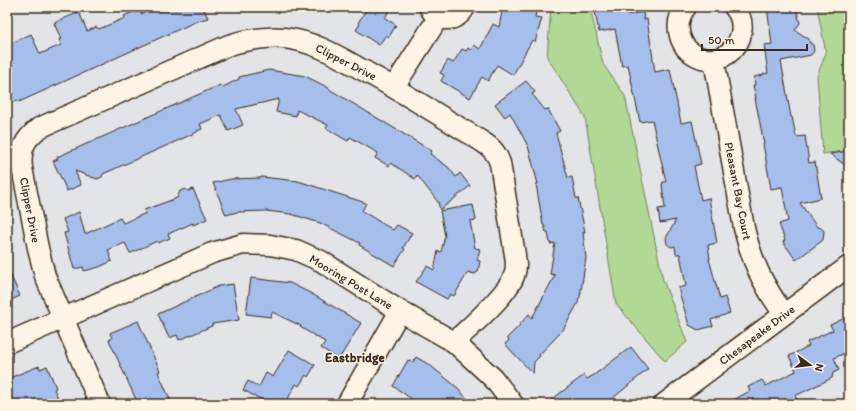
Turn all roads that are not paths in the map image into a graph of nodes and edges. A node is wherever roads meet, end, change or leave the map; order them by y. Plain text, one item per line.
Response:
1 (466, 7) edge
2 (686, 7) edge
3 (734, 7) edge
4 (434, 12) edge
5 (714, 60) junction
6 (394, 87) junction
7 (849, 266) edge
8 (400, 311) junction
9 (784, 314) junction
10 (64, 319) junction
11 (454, 342) junction
12 (7, 343) edge
13 (100, 404) edge
14 (347, 404) edge
15 (513, 404) edge
16 (664, 404) edge

1 - 4 street
2 - 5 street
3 - 5 street
4 - 6 street
5 - 9 street, Pleasant Bay Court
6 - 10 street, Clipper Drive
6 - 11 street, Clipper Drive
7 - 9 street, Chesapeake Drive
8 - 10 street, Mooring Post Lane
8 - 11 street, Mooring Post Lane
8 - 14 street
9 - 16 street, Chesapeake Drive
10 - 12 street, Mooring Post Lane
10 - 13 street, Clipper Drive
11 - 15 street, Mooring Post Lane

